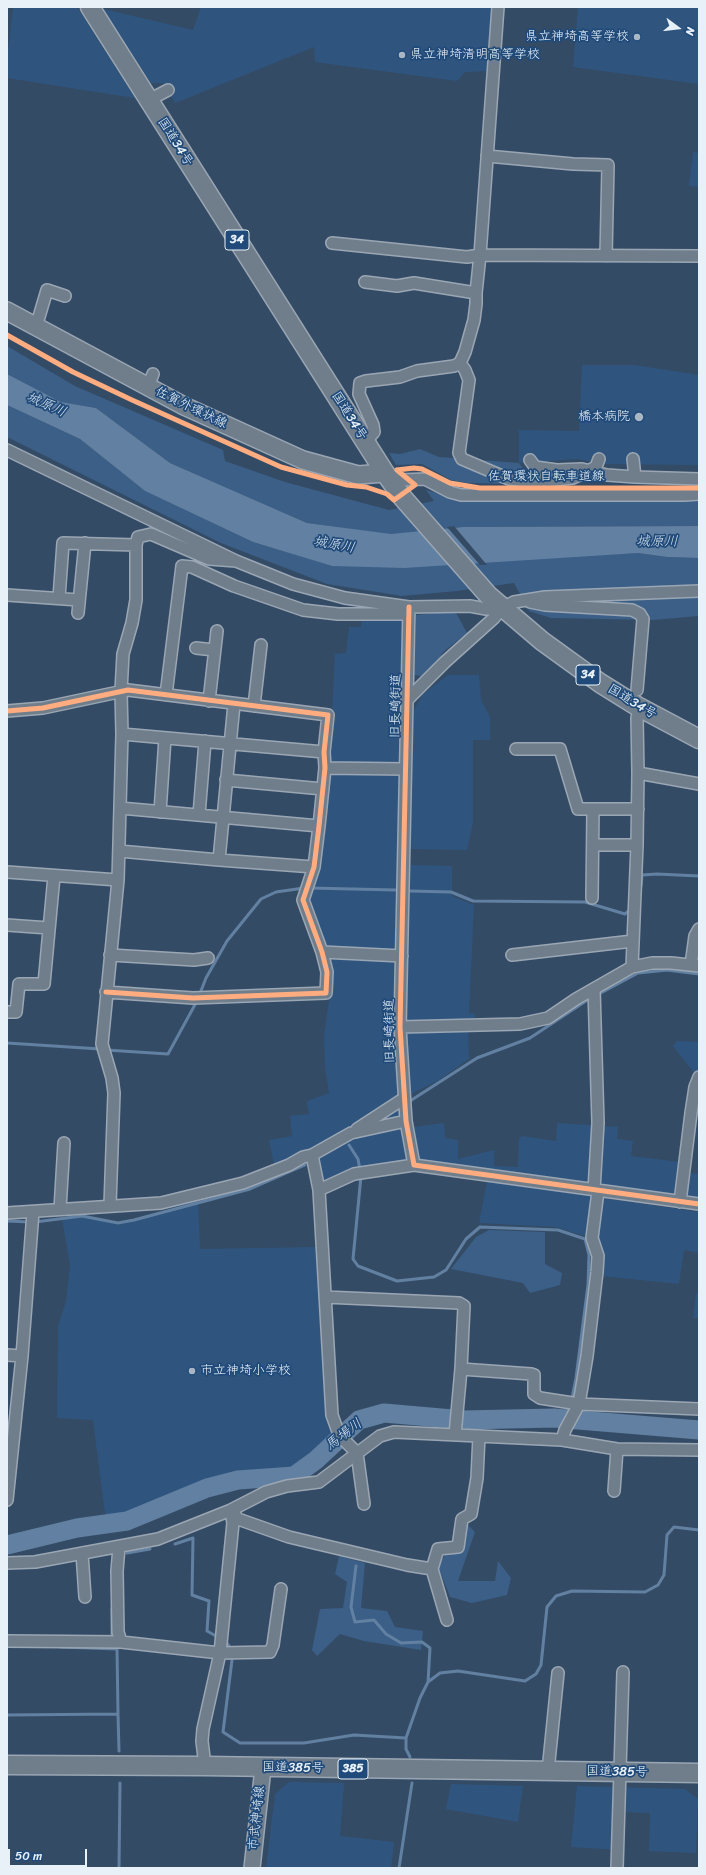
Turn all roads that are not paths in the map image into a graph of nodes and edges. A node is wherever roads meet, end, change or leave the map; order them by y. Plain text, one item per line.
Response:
1 (90, 7) edge
2 (498, 7) edge
3 (168, 90) dead end
4 (149, 100) junction
5 (487, 156) junction
6 (332, 243) dead end
7 (480, 255) junction
8 (606, 256) junction
9 (699, 256) edge
10 (365, 282) dead end
11 (476, 292) junction
12 (65, 296) dead end
13 (7, 312) edge
14 (36, 327) junction
15 (460, 363) junction
16 (365, 442) junction
17 (7, 450) edge
18 (599, 459) dead end
19 (633, 459) dead end
20 (530, 460) dead end
21 (590, 471) junction
22 (385, 473) junction
23 (635, 477) junction
24 (699, 479) edge
25 (536, 482) junction
26 (536, 494) junction
27 (699, 494) edge
28 (84, 543) junction
29 (136, 545) junction
30 (236, 561) junction
31 (699, 591) edge
32 (7, 595) edge
33 (59, 598) junction
34 (79, 600) junction
35 (520, 600) junction
36 (409, 607) junction
37 (502, 608) junction
38 (78, 613) dead end
39 (217, 631) dead end
40 (261, 645) dead end
41 (196, 648) dead end
42 (214, 650) junction
43 (637, 690) dead end
44 (121, 691) junction
45 (166, 695) junction
46 (407, 700) junction
47 (209, 701) junction
48 (234, 704) junction
49 (254, 706) junction
50 (7, 711) edge
51 (637, 717) dead end
52 (122, 734) junction
53 (165, 738) junction
54 (699, 739) edge
55 (205, 741) junction
56 (230, 743) junction
57 (516, 749) dead end
58 (324, 752) junction
59 (325, 768) junction
60 (405, 769) junction
61 (638, 773) junction
62 (226, 780) junction
63 (699, 784) edge
64 (323, 789) junction
65 (120, 808) junction
66 (593, 809) junction
67 (638, 809) junction
68 (160, 812) junction
69 (199, 815) junction
70 (223, 817) junction
71 (320, 826) junction
72 (593, 845) junction
73 (637, 845) junction
74 (119, 851) junction
75 (219, 860) junction
76 (314, 867) junction
77 (7, 872) edge
78 (54, 876) junction
79 (118, 880) junction
80 (592, 898) dead end
81 (7, 925) edge
82 (49, 928) junction
83 (699, 929) edge
84 (633, 941) junction
85 (322, 952) junction
86 (110, 954) junction
87 (512, 955) dead end
88 (402, 956) junction
89 (208, 958) dead end
90 (695, 965) edge
91 (632, 967) junction
92 (594, 989) junction
93 (106, 992) junction
94 (7, 1012) edge
95 (400, 1027) junction
96 (699, 1077) edge
97 (404, 1100) junction
98 (406, 1121) junction
99 (351, 1133) junction
100 (64, 1143) dead end
101 (312, 1155) junction
102 (414, 1165) junction
103 (319, 1190) junction
104 (596, 1191) junction
105 (680, 1202) junction
106 (699, 1204) edge
107 (110, 1205) junction
108 (60, 1209) junction
109 (33, 1212) junction
110 (7, 1213) edge
111 (325, 1297) junction
112 (7, 1355) edge
113 (22, 1356) junction
114 (461, 1368) junction
115 (574, 1405) junction
116 (699, 1409) edge
117 (11, 1420) edge
118 (456, 1430) junction
119 (563, 1435) junction
120 (479, 1436) junction
121 (617, 1449) junction
122 (699, 1450) edge
123 (357, 1453) junction
124 (9, 1467) edge
125 (614, 1491) dead end
126 (7, 1500) edge
127 (364, 1504) dead end
128 (231, 1510) junction
129 (119, 1547) junction
130 (82, 1553) junction
131 (7, 1563) edge
132 (432, 1569) junction
133 (281, 1589) dead end
134 (85, 1597) dead end
135 (447, 1620) dead end
136 (7, 1641) edge
137 (121, 1642) junction
138 (220, 1653) junction
139 (623, 1672) dead end
140 (558, 1673) dead end
141 (7, 1765) edge
142 (205, 1766) junction
143 (263, 1768) junction
144 (548, 1771) junction
145 (620, 1772) junction
146 (699, 1773) edge
147 (252, 1868) edge
148 (617, 1868) edge

1 - 4 highway, 国道34号 / 34
2 - 5 street
3 - 4 street
4 - 16 highway, 国道34号 / 34
5 - 7 street
5 - 8 street
6 - 7 street
7 - 8 street
7 - 11 street
8 - 9 street
10 - 11 street
11 - 15 street
12 - 14 street
13 - 14 main road, 佐賀外環状線
14 - 22 main road, 佐賀外環状線
15 - 16 street
15 - 25 street
16 - 22 highway, 国道34号 / 34
17 - 30 street
18 - 21 street
19 - 23 street
20 - 21 street
21 - 23 street
21 - 25 street
22 - 26 street
22 - 37 highway, 国道34号 / 34
23 - 24 street
25 - 26 street
26 - 27 street
28 - 29 street
28 - 33 street
28 - 34 street
29 - 30 street
29 - 44 street
30 - 36 street
31 - 35 street
32 - 33 street
33 - 34 street
34 - 38 street
35 - 37 street
35 - 43 street
36 - 37 street
36 - 45 street
36 - 46 street, 旧長崎街道
37 - 46 street
37 - 54 highway, 国道34号 / 34
39 - 42 street
40 - 49 street
41 - 42 street
42 - 47 street
44 - 45 street
44 - 50 street
44 - 52 street
45 - 47 street
46 - 60 street, 旧長崎街道
47 - 48 street
48 - 49 street
48 - 56 street
49 - 58 street
51 - 61 street
52 - 53 street
52 - 65 street
53 - 55 street
53 - 68 street
55 - 56 street
55 - 69 street
56 - 58 street
56 - 62 street
57 - 66 street
58 - 59 street
59 - 60 street
59 - 64 street
60 - 88 street, 旧長崎街道
61 - 63 street
61 - 67 street
62 - 64 street
62 - 70 street
64 - 71 street
65 - 68 street
65 - 74 street
66 - 67 street
66 - 72 street
67 - 73 street
68 - 69 street
69 - 70 street
70 - 71 street
70 - 75 street
71 - 76 street
72 - 73 street
72 - 80 street
73 - 84 street
74 - 75 street
74 - 79 street
75 - 76 street
76 - 85 street
77 - 78 street
78 - 79 street
78 - 82 street
79 - 86 street
81 - 82 street
82 - 94 street
83 - 90 street
84 - 87 street
84 - 91 street
85 - 88 street
85 - 93 street
86 - 89 street
86 - 93 street
88 - 95 street, 旧長崎街道
90 - 91 street
91 - 92 street
92 - 95 street
92 - 104 street
93 - 107 street
95 - 97 street, 旧長崎街道
96 - 105 street
97 - 98 street, 旧長崎街道
97 - 99 street
98 - 99 street
98 - 102 street, 旧長崎街道
99 - 101 street
100 - 108 street
101 - 103 street
101 - 107 street
102 - 103 street
102 - 104 street
103 - 111 street
104 - 105 street
104 - 115 street
105 - 106 street
107 - 108 street
108 - 109 street
109 - 110 street
109 - 113 street
111 - 114 street
111 - 123 street
112 - 113 street
113 - 117 street
114 - 115 street
114 - 118 street
115 - 116 street
115 - 119 street
117 - 124 street
118 - 120 street
118 - 123 street
119 - 120 street
119 - 121 street
120 - 132 street
121 - 122 street
121 - 125 street
123 - 127 street
123 - 128 street
124 - 126 street
128 - 129 street
128 - 132 street
128 - 138 street
129 - 130 street
129 - 137 street
130 - 131 street
130 - 134 street
132 - 135 street
133 - 138 street
136 - 137 street
137 - 138 street
138 - 142 street
139 - 145 street
140 - 144 street
141 - 142 highway, 国道385号 / 385
142 - 143 highway, 国道385号 / 385
143 - 144 highway, 国道385号 / 385
143 - 147 main road, 市武神埼線
144 - 145 highway, 国道385号 / 385
145 - 146 highway, 国道385号 / 385
145 - 148 street

